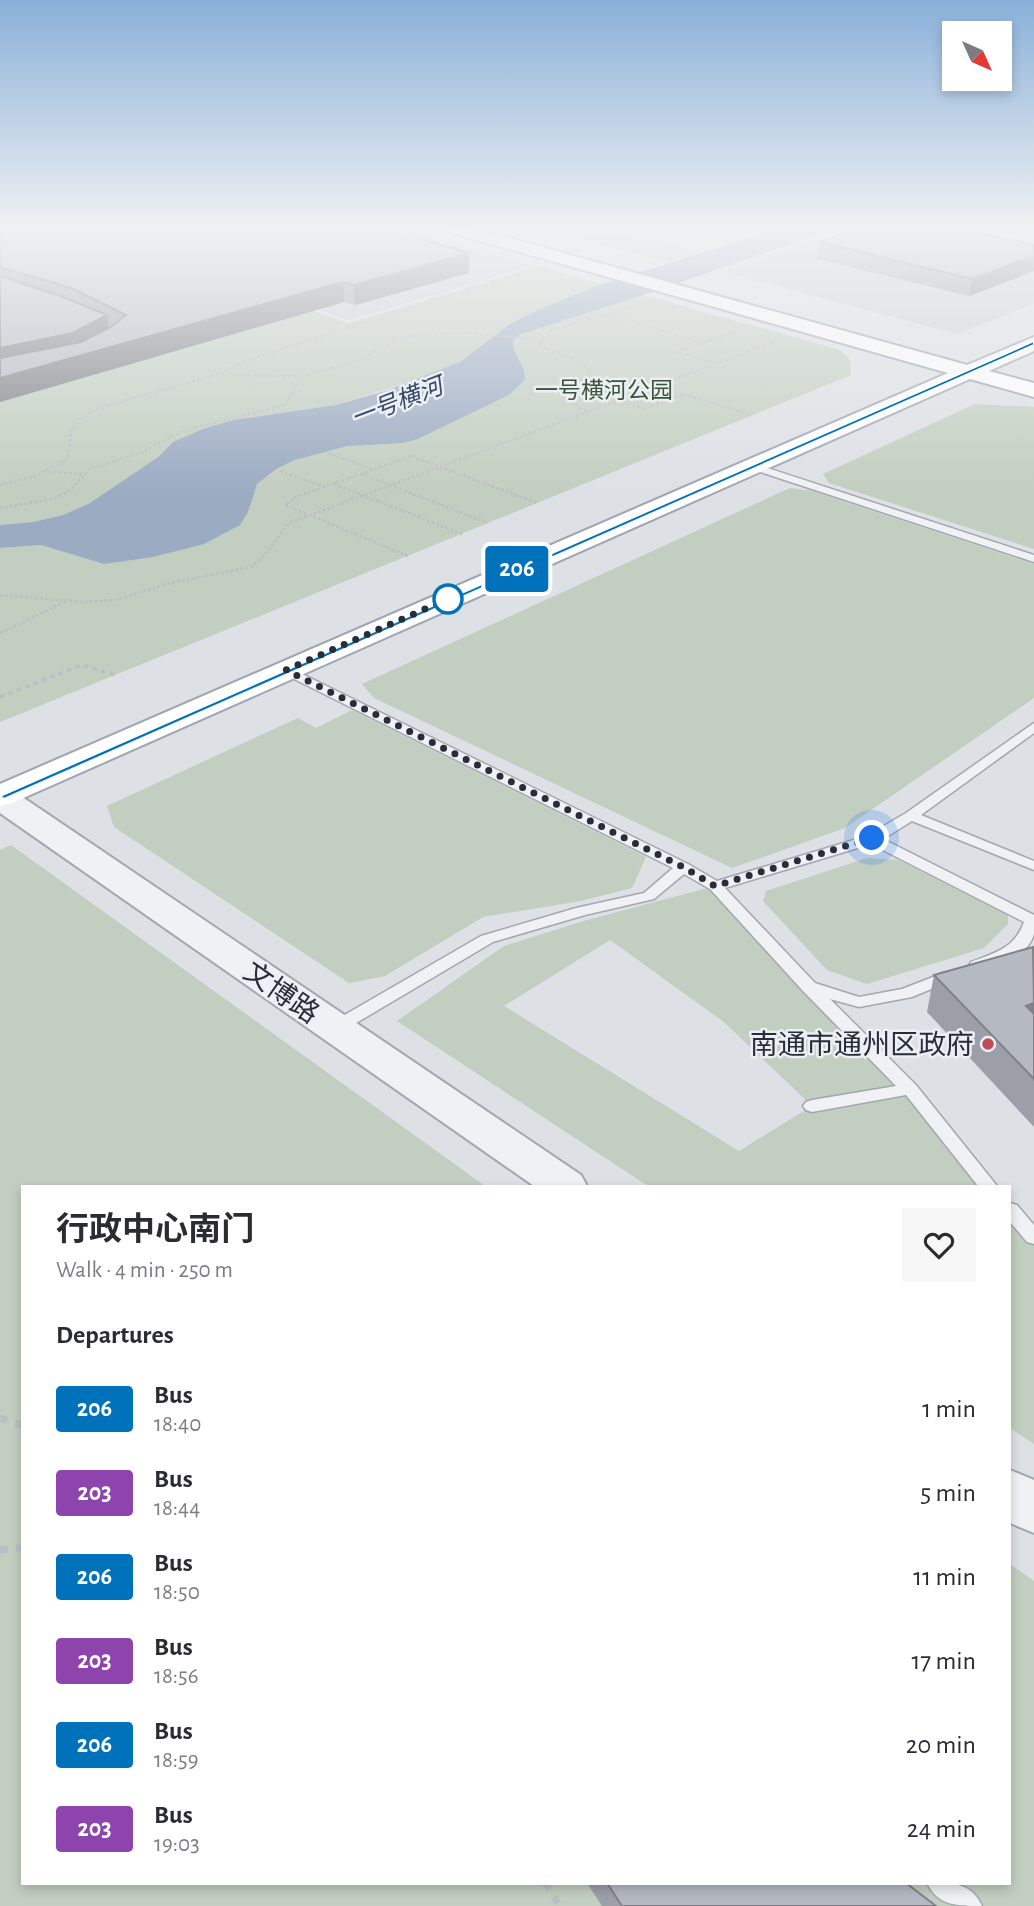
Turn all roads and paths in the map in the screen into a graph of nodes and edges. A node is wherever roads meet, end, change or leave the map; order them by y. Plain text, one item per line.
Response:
1 (387, 316) edge
2 (601, 316) edge
3 (614, 316) edge
4 (790, 316) edge
5 (1034, 326) edge
6 (741, 330) dead end
7 (542, 340) junction
8 (777, 340) dead end
9 (702, 343) junction
10 (1034, 343) edge
11 (716, 363) junction
12 (964, 364) junction
13 (220, 374) junction
14 (1034, 376) edge
15 (300, 377) junction
16 (1034, 390) edge
17 (617, 401) junction
18 (587, 411) junction
19 (752, 415) dead end
20 (328, 453) dead end
21 (752, 466) junction
22 (442, 467) junction
23 (373, 470) junction
24 (280, 471) dead end
25 (49, 472) junction
26 (86, 474) junction
27 (361, 474) junction
28 (334, 484) junction
29 (0, 485) edge
30 (391, 485) junction
31 (325, 487) junction
32 (363, 496) junction
33 (537, 503) dead end
34 (0, 509) edge
35 (310, 515) junction
36 (488, 523) dead end
37 (462, 534) dead end
38 (408, 556) dead end
39 (1034, 559) edge
40 (0, 595) edge
41 (66, 601) junction
42 (0, 633) edge
43 (286, 670) junction
44 (116, 675) dead end
45 (0, 697) edge
46 (1034, 727) edge
47 (0, 775) edge
48 (0, 796) edge
49 (911, 816) junction
50 (872, 838) junction
51 (1034, 866) edge
52 (683, 867) junction
53 (715, 886) junction
54 (809, 987) junction
55 (335, 1028) junction
56 (910, 1089) junction
57 (813, 1106) dead end
58 (564, 1185) edge
59 (987, 1185) edge
60 (1011, 1211) edge
61 (1034, 1237) edge
62 (0, 1418) edge
63 (21, 1425) edge
64 (1011, 1494) edge
65 (1034, 1510) edge
66 (21, 1547) edge
67 (0, 1550) edge
68 (546, 1885) edge
69 (942, 1885) edge
70 (560, 1906) edge
71 (968, 1906) edge

1 - 13 path
2 - 7 path
3 - 9 path
4 - 12 main road
5 - 12 main road
6 - 9 path
7 - 15 path
7 - 18 path
8 - 11 path
9 - 11 path
10 - 12 main road
11 - 17 path
12 - 14 main road
12 - 16 main road
12 - 21 main road
12 - 47 main road
13 - 15 path
13 - 25 path
15 - 26 path
17 - 18 path
17 - 19 path
18 - 22 path
20 - 23 path
21 - 39 lane
21 - 43 main road
22 - 23 path
22 - 30 path
22 - 33 path
23 - 27 path
24 - 31 path
25 - 26 path
25 - 29 path
26 - 34 path
27 - 28 path
27 - 30 path
28 - 31 path
28 - 32 path
30 - 32 path
30 - 36 path
31 - 35 path
32 - 35 path
32 - 37 path
35 - 38 path
35 - 41 path
40 - 41 path
41 - 42 path
43 - 48 main road
43 - 52 lane
44 - 45 path
46 - 49 lane
48 - 55 street, 文博路
49 - 50 lane
49 - 51 lane
50 - 53 lane
50 - 54 lane
52 - 53 lane
52 - 55 lane
53 - 54 lane
54 - 56 lane
55 - 58 street, 文博路
56 - 57 lane
56 - 59 lane
60 - 61 lane
62 - 63 path
64 - 65 street
66 - 67 path
68 - 70 path
69 - 71 lane

